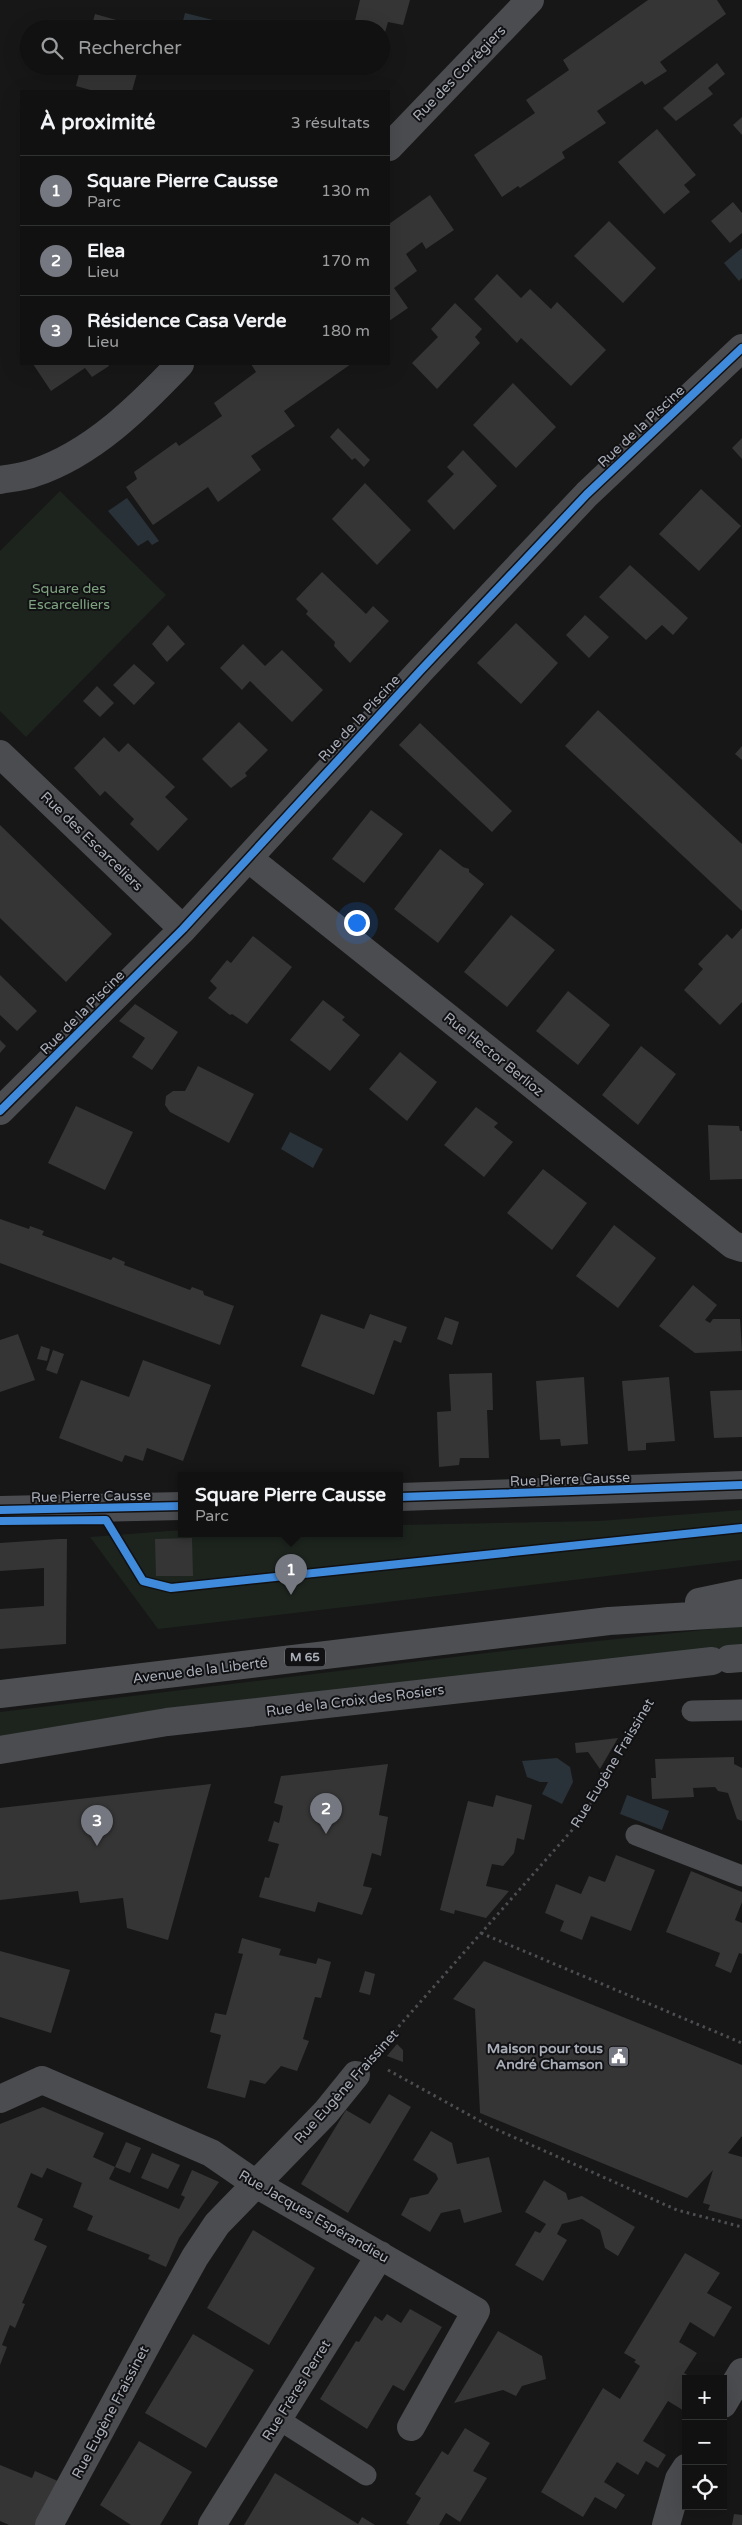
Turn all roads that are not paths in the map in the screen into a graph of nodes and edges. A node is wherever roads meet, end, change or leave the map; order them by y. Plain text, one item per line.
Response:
1 (530, 0) edge
2 (390, 146) edge
3 (742, 348) edge
4 (179, 365) edge
5 (0, 480) edge
6 (0, 754) edge
7 (248, 858) junction
8 (183, 928) junction
9 (0, 1111) edge
10 (742, 1248) edge
11 (742, 1485) edge
12 (403, 1498) edge
13 (178, 1506) edge
14 (0, 1510) edge
15 (742, 1593) edge
16 (742, 1613) edge
17 (609, 1621) junction
18 (728, 1659) edge
19 (0, 1694) edge
20 (742, 1710) edge
21 (692, 1711) dead end
22 (0, 1750) edge
23 (636, 1836) dead end
24 (742, 1876) edge
25 (363, 2068) road end
26 (0, 2099) edge
27 (256, 2184) junction
28 (380, 2255) junction
29 (742, 2372) edge
30 (727, 2397) edge
31 (278, 2419) junction
32 (411, 2427) dead end
33 (682, 2474) edge
34 (366, 2475) dead end
35 (49, 2525) edge
36 (212, 2525) edge
37 (666, 2525) edge

1 - 2 street, Rue des Corrégiers
3 - 7 street, Rue de la Piscine
4 - 5 street
6 - 8 street, Rue des Escarceliers
7 - 8 street, Rue de la Piscine
7 - 10 street, Rue Hector Berlioz
8 - 9 street, Rue de la Piscine
11 - 12 street, Rue Pierre Causse
13 - 14 street, Rue Pierre Causse
15 - 17 main road, Avenue de la Liberté
16 - 17 main road, Avenue de la Liberté / M 65
17 - 19 main road, Avenue de la Liberté / M 65
18 - 22 street, Rue de la Croix des Rosiers
20 - 21 lane
23 - 24 lane
25 - 27 street, Rue Eugène Fraissinet
26 - 27 street, Rue Jacques Espérandieu
27 - 28 street, Rue Jacques Espérandieu
27 - 35 street, Rue Eugène Fraissinet
28 - 31 street, Rue Frères Perret
28 - 32 street, Rue Jacques Espérandieu
29 - 30 street
31 - 34 lane
31 - 36 street, Rue Frères Perret
33 - 37 street

